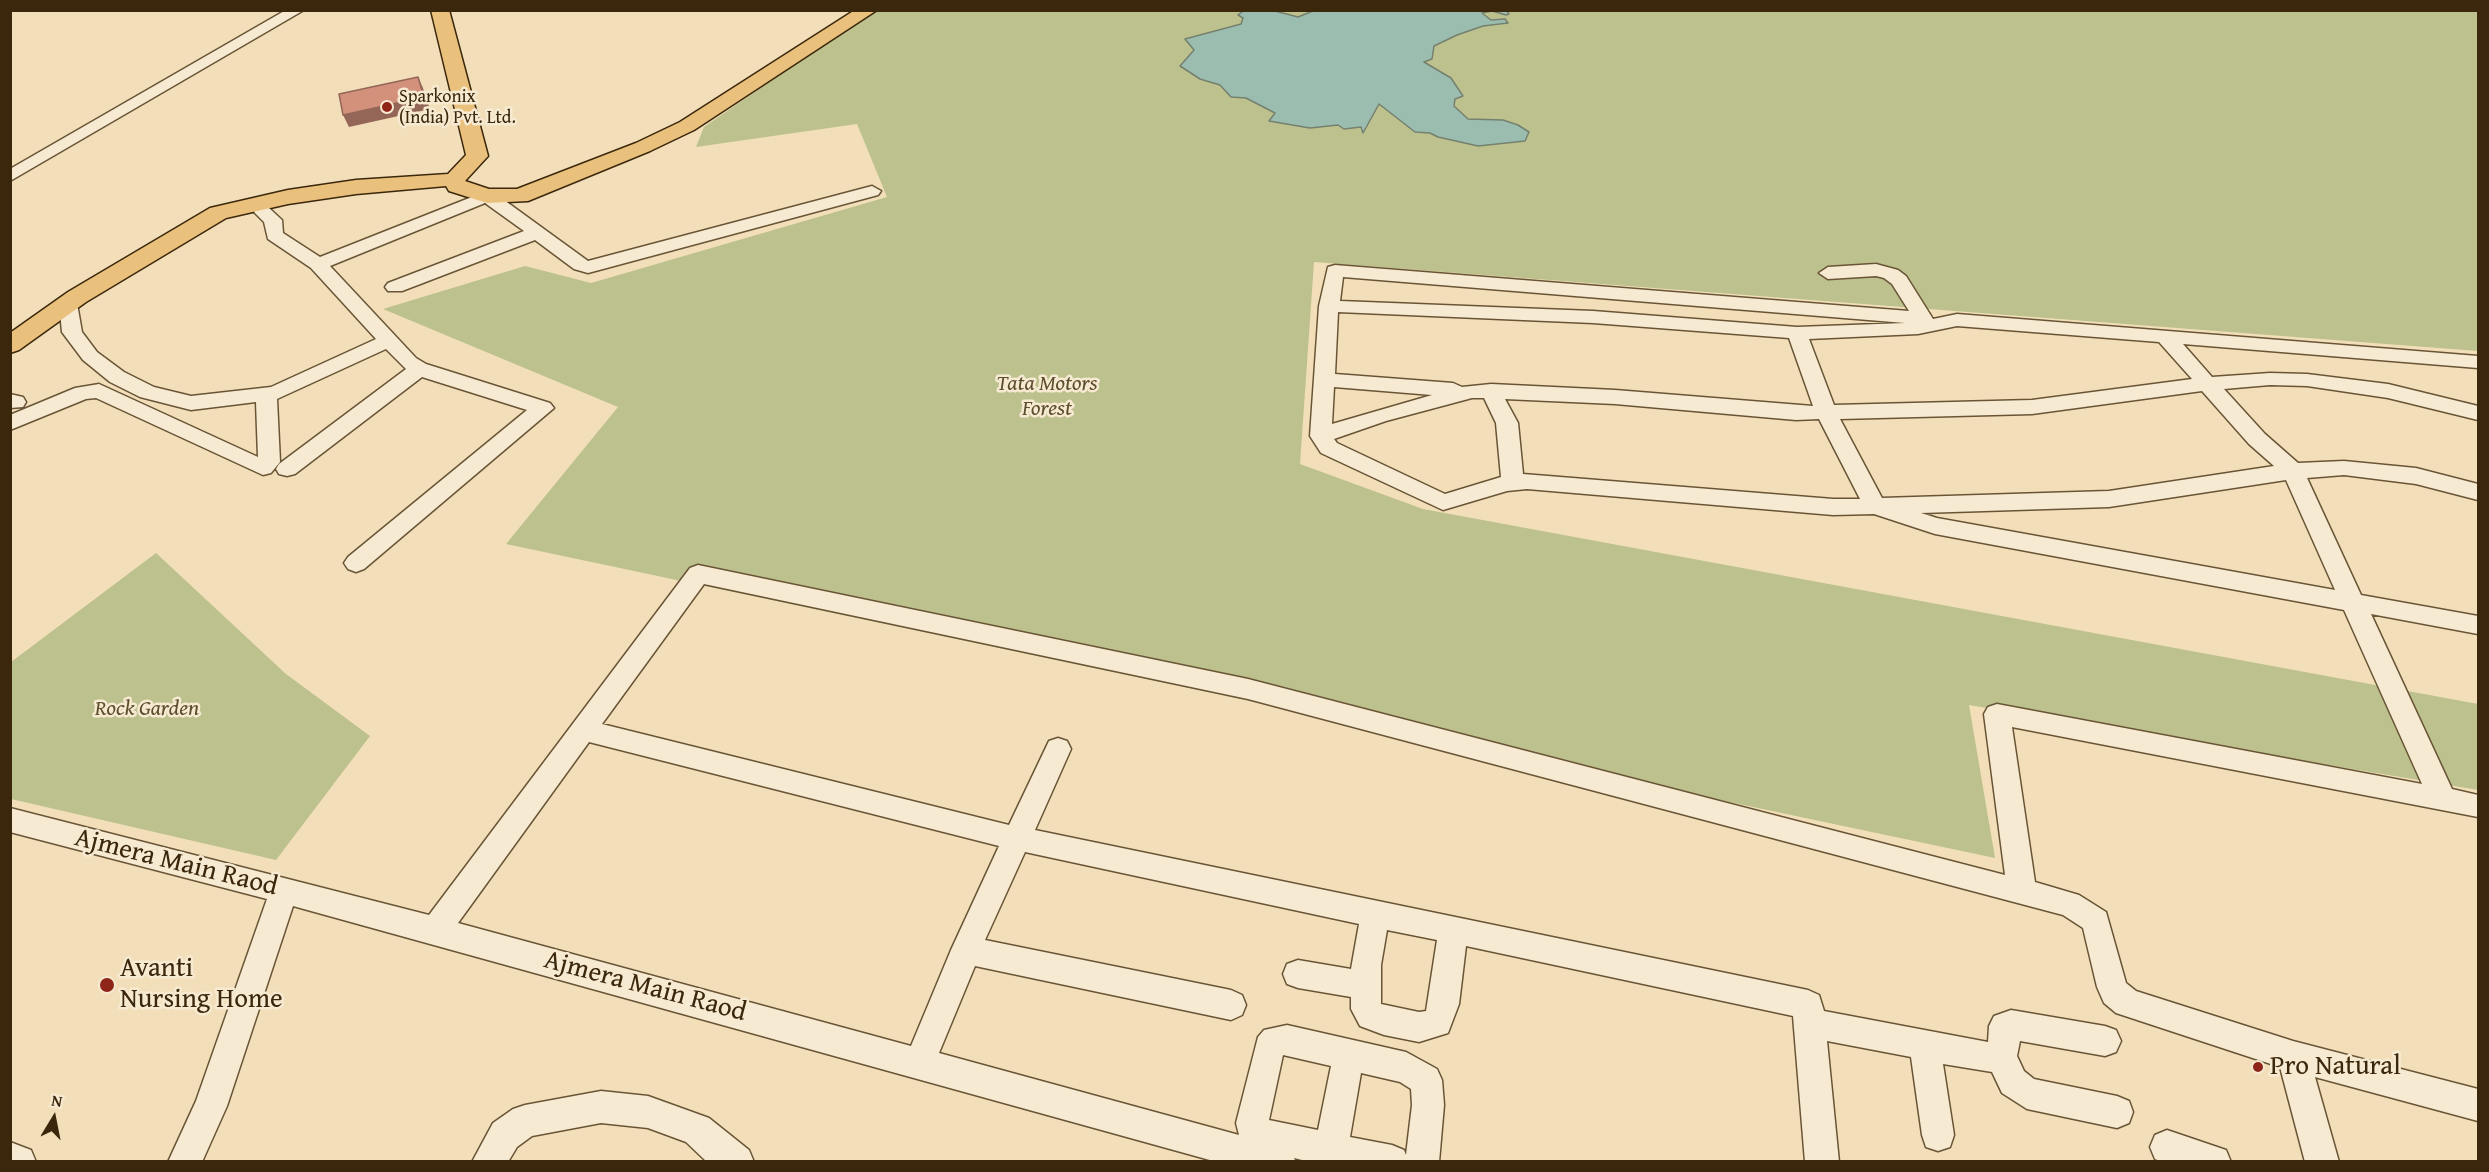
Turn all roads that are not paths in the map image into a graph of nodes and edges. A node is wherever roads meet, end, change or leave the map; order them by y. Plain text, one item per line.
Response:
1 (297, 10) edge
2 (440, 10) edge
3 (858, 10) edge
4 (868, 10) edge
5 (804, 50) junction
6 (10, 176) edge
7 (450, 183) junction
8 (872, 191) dead end
9 (486, 196) junction
10 (263, 212) junction
11 (199, 224) junction
12 (536, 233) junction
13 (318, 264) junction
14 (1828, 273) dead end
15 (395, 287) dead end
16 (69, 302) junction
17 (1329, 306) junction
18 (1925, 322) junction
19 (1797, 333) junction
20 (2165, 337) junction
21 (388, 341) junction
22 (10, 345) edge
23 (2478, 362) edge
24 (419, 369) junction
25 (1324, 380) junction
26 (2205, 384) junction
27 (1482, 391) junction
28 (266, 395) junction
29 (1826, 413) junction
30 (2478, 413) edge
31 (10, 423) edge
32 (1321, 436) junction
33 (287, 469) dead end
34 (2293, 471) junction
35 (1514, 482) junction
36 (2478, 492) edge
37 (1875, 506) junction
38 (356, 562) dead end
39 (2354, 602) junction
40 (2478, 625) edge
41 (583, 730) junction
42 (1058, 750) dead end
43 (2443, 800) junction
44 (2478, 806) edge
45 (10, 820) edge
46 (1019, 839) junction
47 (285, 891) junction
48 (2022, 891) junction
49 (1375, 914) junction
50 (435, 930) junction
51 (1453, 930) junction
52 (966, 950) junction
53 (1298, 974) dead end
54 (1367, 986) junction
55 (1231, 1005) dead end
56 (1810, 1023) junction
57 (2105, 1041) dead end
58 (1925, 1046) junction
59 (1348, 1054) junction
60 (2001, 1056) junction
61 (2293, 1056) junction
62 (920, 1062) junction
63 (2478, 1105) edge
64 (2117, 1112) dead end
65 (1938, 1135) dead end
66 (2167, 1146) dead end
67 (1331, 1156) edge
68 (10, 1159) edge
69 (19, 1161) edge
70 (185, 1161) edge
71 (489, 1161) edge
72 (737, 1161) edge
73 (1279, 1161) edge
74 (1392, 1161) edge
75 (1422, 1161) edge
76 (1822, 1161) edge
77 (2214, 1161) edge
78 (2322, 1161) edge

1 - 6 street
2 - 7 main road
3 - 5 main road
4 - 5 main road
5 - 9 main road
7 - 9 main road
7 - 10 main road
7 - 11 main road
8 - 12 street
9 - 12 street
9 - 13 street
10 - 11 main road
10 - 13 street
11 - 16 main road
12 - 15 street
13 - 21 street
14 - 18 street
16 - 22 main road
16 - 28 street
17 - 18 street
17 - 19 street
17 - 25 street
18 - 19 street
18 - 20 street
19 - 29 street
20 - 23 street
20 - 26 street
21 - 24 street
21 - 28 street
24 - 33 street
24 - 38 street
25 - 27 street
25 - 32 street
26 - 29 street
26 - 30 street
26 - 34 street
27 - 29 street
27 - 32 street
27 - 35 street
28 - 31 street
29 - 37 street
32 - 35 street
34 - 36 street
34 - 37 street
34 - 39 street
35 - 37 street
37 - 39 street
39 - 40 street
39 - 43 street
41 - 46 street
41 - 48 street
41 - 50 street
42 - 46 street
43 - 44 street
43 - 48 street
45 - 47 street, Ajmera Main Raod
46 - 49 street
46 - 52 street
47 - 50 street, Ajmera Main Raod
47 - 70 street
48 - 61 street
49 - 51 street
49 - 54 street
50 - 62 street, Ajmera Main Raod
51 - 54 street
51 - 56 street
52 - 55 street
52 - 62 street
53 - 54 street
56 - 58 street
56 - 76 street
57 - 60 street
58 - 60 street
58 - 65 street
59 - 67 street
59 - 67 street
59 - 75 street
60 - 64 street
61 - 63 street
61 - 78 street
62 - 73 street, Ajmera Main Raod
66 - 77 street
67 - 74 street
68 - 69 street
71 - 72 street

